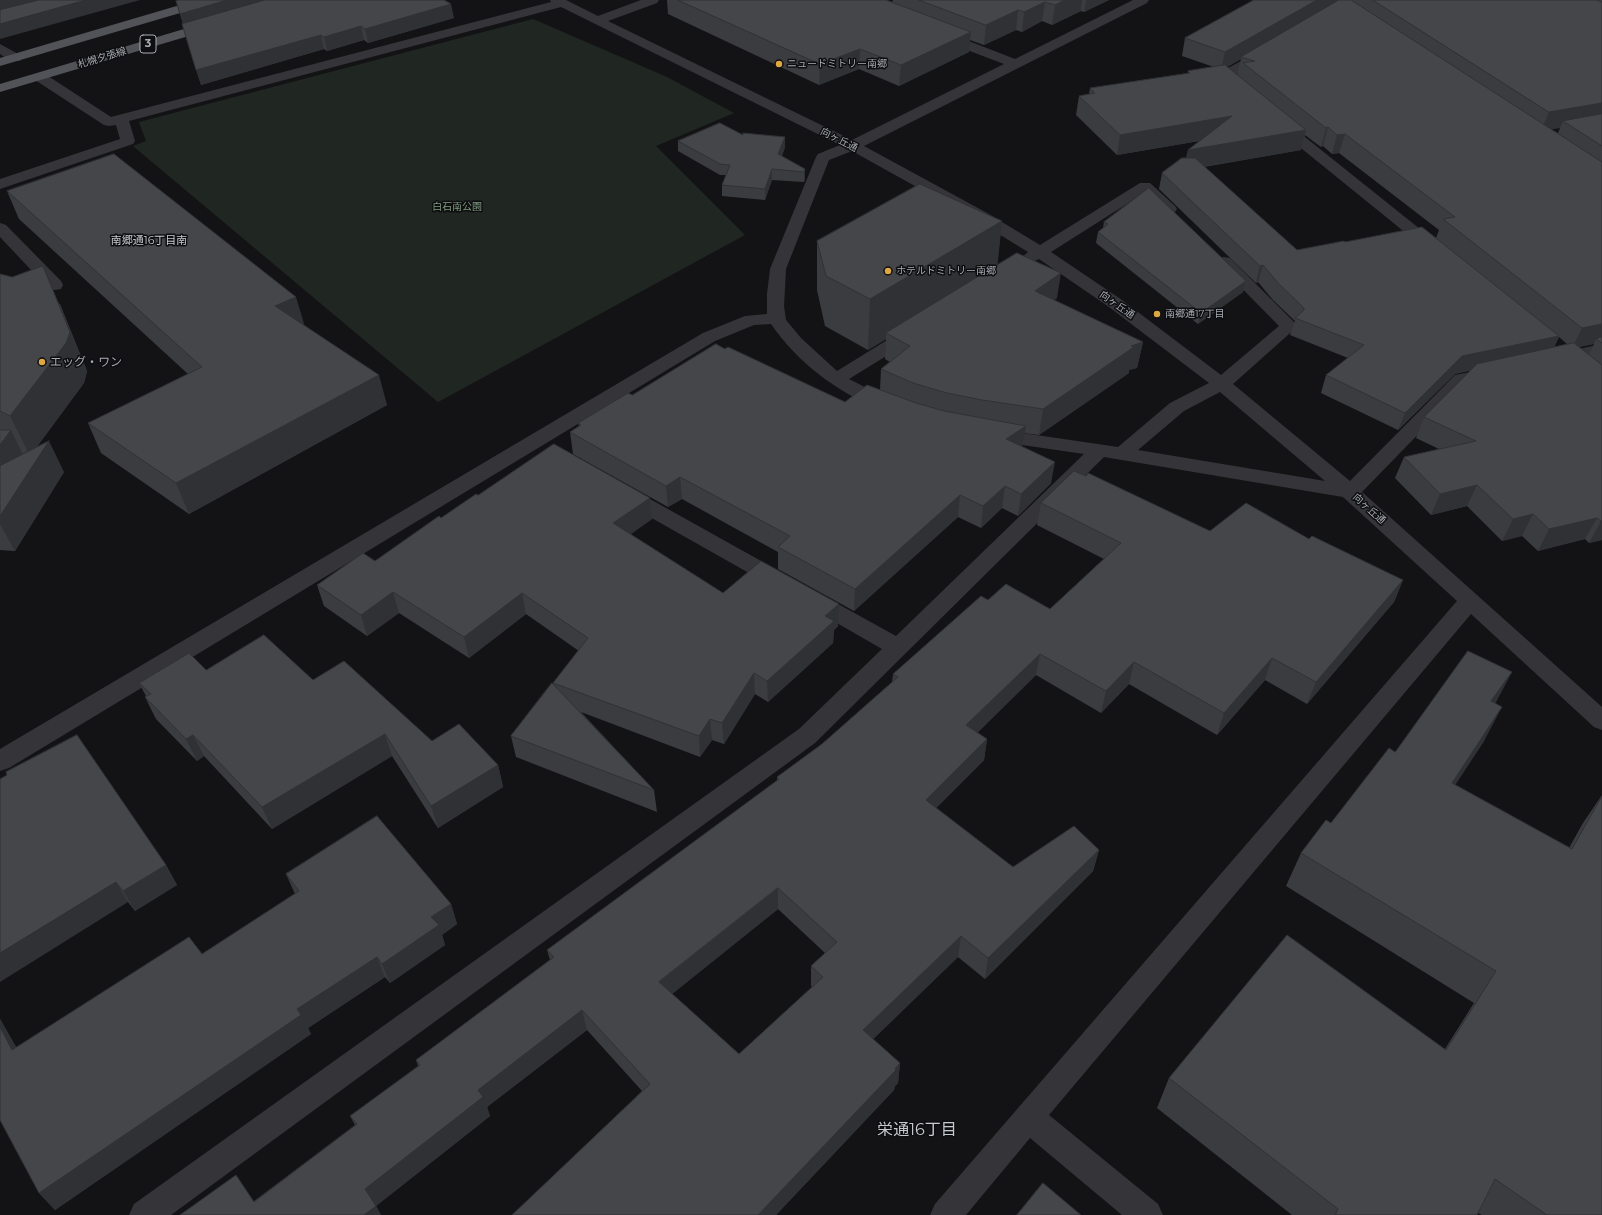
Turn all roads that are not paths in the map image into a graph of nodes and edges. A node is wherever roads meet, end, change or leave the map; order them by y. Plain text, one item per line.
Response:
1 (210, 0) edge
2 (653, 0) edge
3 (1144, 0) edge
4 (559, 2) edge
5 (228, 20) edge
6 (596, 21) junction
7 (928, 30) edge
8 (1275, 46) edge
9 (0, 48) edge
10 (14, 58) junction
11 (0, 62) edge
12 (1015, 64) junction
13 (40, 77) junction
14 (0, 88) edge
15 (1247, 97) edge
16 (1272, 117) edge
17 (121, 119) junction
18 (852, 146) junction
19 (0, 184) edge
20 (1178, 218) edge
21 (0, 228) edge
22 (1212, 250) edge
23 (1040, 252) junction
24 (1445, 256) edge
25 (1013, 269) edge
26 (55, 285) dead end
27 (777, 318) junction
28 (925, 324) edge
29 (1602, 349) edge
30 (1563, 351) junction
31 (1538, 363) edge
32 (1508, 369) edge
33 (1585, 370) edge
34 (837, 379) junction
35 (1222, 384) junction
36 (901, 412) edge
37 (978, 433) edge
38 (534, 442) junction
39 (1111, 452) junction
40 (555, 454) edge
41 (610, 485) edge
42 (1351, 492) junction
43 (1470, 601) junction
44 (898, 647) junction
45 (1602, 721) edge
46 (0, 761) edge
47 (1028, 1117) junction
48 (145, 1215) edge
49 (946, 1215) edge
50 (1147, 1215) edge

1 - 10 main road, 3
2 - 6 street
3 - 12 street
4 - 6 street, 向ヶ丘通
4 - 17 street
5 - 13 main road, 札幌夕張線 / 3
6 - 18 street, 向ヶ丘通
7 - 12 street
8 - 15 street
9 - 10 street
10 - 11 main road, 3
12 - 18 street
13 - 14 main road, 札幌夕張線 / 3
13 - 17 street
16 - 24 street
17 - 19 street
18 - 23 street, 向ヶ丘通
18 - 27 street
20 - 23 street
21 - 26 street
22 - 35 street
23 - 25 street
23 - 35 street, 向ヶ丘通
27 - 34 street
27 - 38 street
28 - 34 street
29 - 30 street
30 - 31 street
30 - 33 street
32 - 42 street
34 - 36 street
35 - 39 street
35 - 42 street, 向ヶ丘通
37 - 39 street
38 - 40 street
38 - 46 street
39 - 42 street
39 - 44 street
41 - 44 street
42 - 43 street, 向ヶ丘通
43 - 45 street, 向ヶ丘通
43 - 47 street
44 - 48 street
47 - 49 street
47 - 50 street

